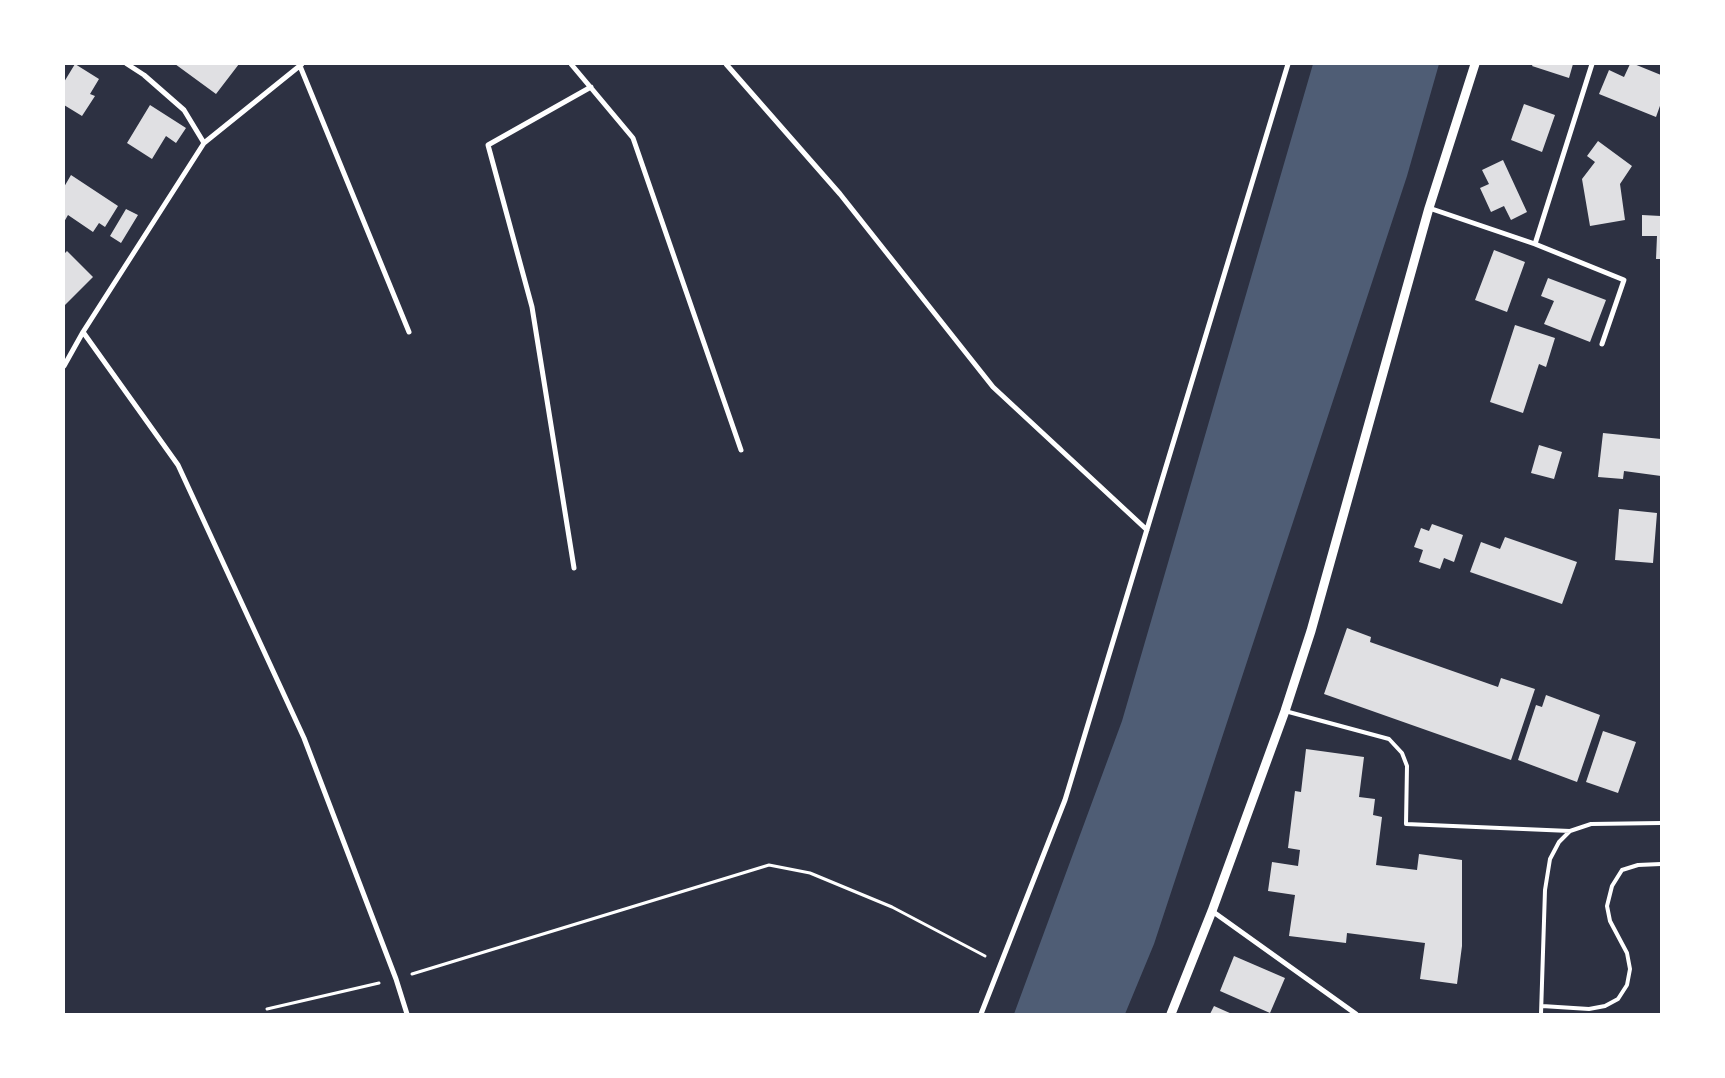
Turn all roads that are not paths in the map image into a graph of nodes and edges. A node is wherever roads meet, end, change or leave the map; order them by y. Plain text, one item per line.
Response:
1 (127, 64) edge
2 (572, 64) edge
3 (726, 64) edge
4 (1288, 64) edge
5 (1475, 64) edge
6 (1592, 64) edge
7 (301, 65) edge
8 (591, 87) junction
9 (204, 144) junction
10 (1429, 208) junction
11 (1534, 244) junction
12 (83, 332) junction
13 (409, 332) dead end
14 (1602, 344) dead end
15 (64, 366) edge
16 (741, 450) dead end
17 (1147, 530) junction
18 (574, 568) dead end
19 (1285, 711) junction
20 (1661, 823) edge
21 (1570, 831) junction
22 (1661, 864) edge
23 (1212, 911) junction
24 (1542, 1006) junction
25 (406, 1014) edge
26 (981, 1014) edge
27 (1171, 1014) edge
28 (1356, 1014) edge
29 (1541, 1014) edge

1 - 9 street
2 - 8 street
3 - 17 street
4 - 17 street
5 - 10 street
6 - 11 street
7 - 9 street
7 - 13 street
8 - 16 street
8 - 18 street
9 - 12 street
10 - 11 street
10 - 19 street
11 - 14 street
12 - 15 street
12 - 25 street
17 - 26 street
19 - 21 lane
19 - 23 street
20 - 21 lane
21 - 24 lane
22 - 24 lane
23 - 27 street
23 - 28 street
24 - 29 lane

